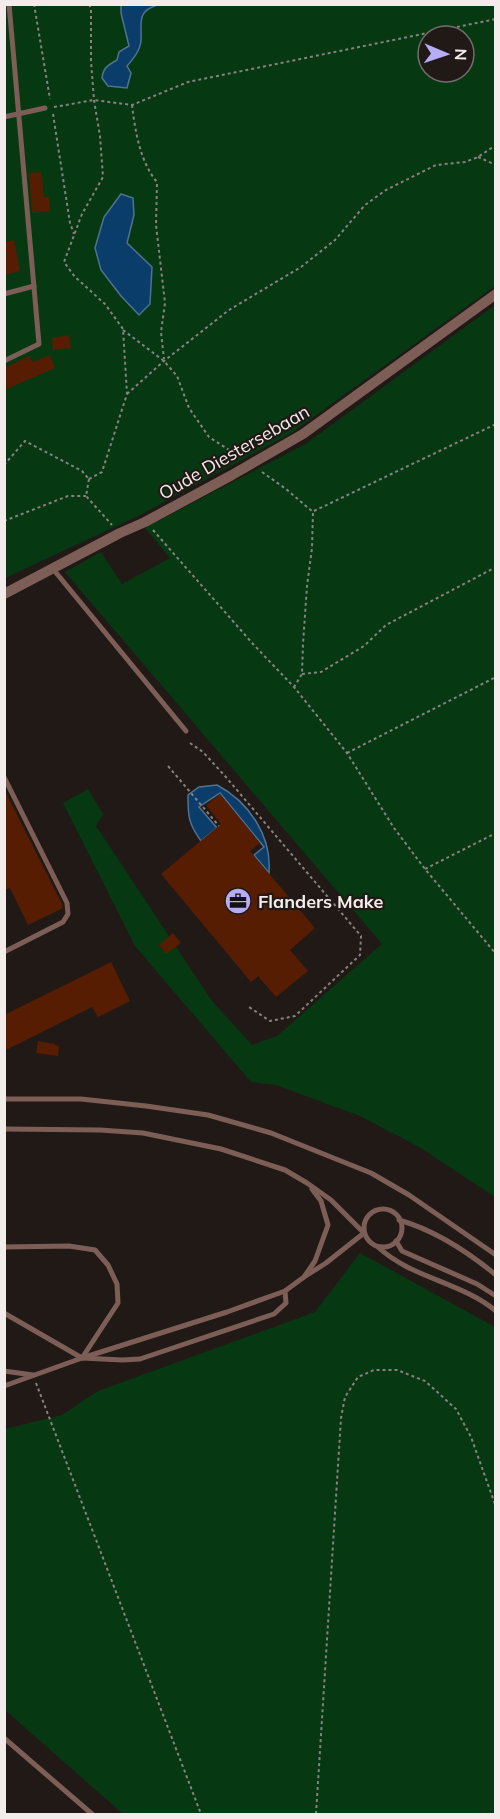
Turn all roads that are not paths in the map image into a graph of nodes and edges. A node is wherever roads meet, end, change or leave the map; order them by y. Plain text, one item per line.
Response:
1 (9, 4) edge
2 (48, 108) road end
3 (18, 113) junction
4 (4, 117) edge
5 (34, 286) junction
6 (4, 294) edge
7 (495, 294) edge
8 (4, 361) edge
9 (53, 569) junction
10 (4, 594) edge
11 (186, 731) dead end
12 (4, 777) edge
13 (4, 952) edge
14 (4, 1099) edge
15 (4, 1129) edge
16 (307, 1183) junction
17 (399, 1220) junction
18 (364, 1233) junction
19 (396, 1241) junction
20 (4, 1247) edge
21 (378, 1247) junction
22 (495, 1255) edge
23 (495, 1275) edge
24 (304, 1277) junction
25 (285, 1291) junction
26 (495, 1296) edge
27 (495, 1311) edge
28 (4, 1313) edge
29 (82, 1358) junction
30 (4, 1371) edge
31 (33, 1375) junction
32 (4, 1386) edge
33 (4, 1737) edge
34 (92, 1815) edge

1 - 3 lane
2 - 3 lane
3 - 4 lane
3 - 5 lane
5 - 6 lane
5 - 8 lane
7 - 9 street, Oude Diestersebaan
9 - 10 street, Oude Diestersebaan
9 - 11 lane
12 - 13 lane
14 - 22 lane
15 - 16 lane
16 - 18 lane
16 - 24 lane
17 - 18 lane
17 - 19 lane
17 - 23 lane
18 - 21 lane
18 - 24 lane
19 - 21 lane
19 - 26 lane
20 - 29 lane
21 - 27 lane
24 - 25 lane
25 - 29 lane
25 - 29 lane
28 - 29 lane
29 - 31 lane
30 - 31 lane
31 - 32 lane
33 - 34 lane

